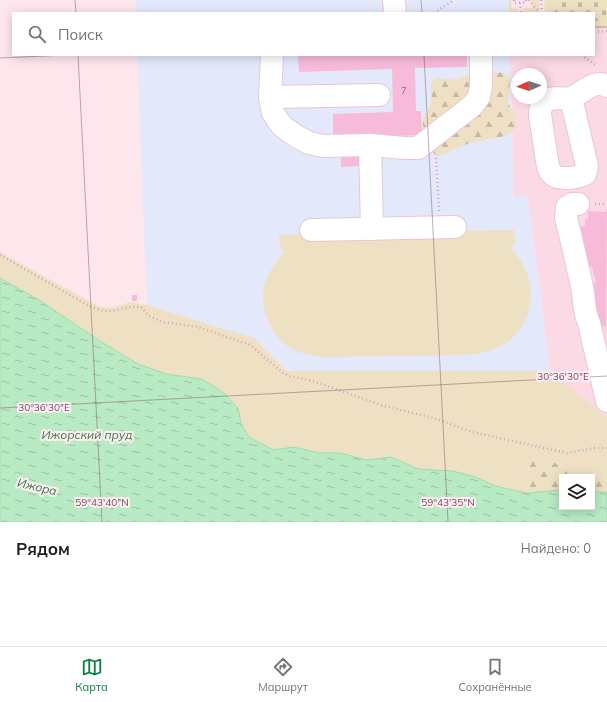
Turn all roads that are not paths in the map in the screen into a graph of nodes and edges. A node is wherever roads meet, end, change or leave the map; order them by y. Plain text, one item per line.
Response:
1 (394, 0) edge
2 (395, 12) edge
3 (272, 56) edge
4 (480, 56) edge
5 (604, 77) edge
6 (380, 95) dead end
7 (270, 97) junction
8 (572, 98) dead end
9 (370, 145) junction
10 (578, 204) dead end
11 (448, 227) road end
12 (372, 229) junction
13 (311, 230) dead end
14 (607, 401) edge

1 - 2 lane
3 - 7 lane
4 - 9 lane
5 - 8 lane
6 - 7 lane
7 - 9 lane
9 - 12 lane
10 - 14 lane
11 - 12 lane
12 - 13 lane

